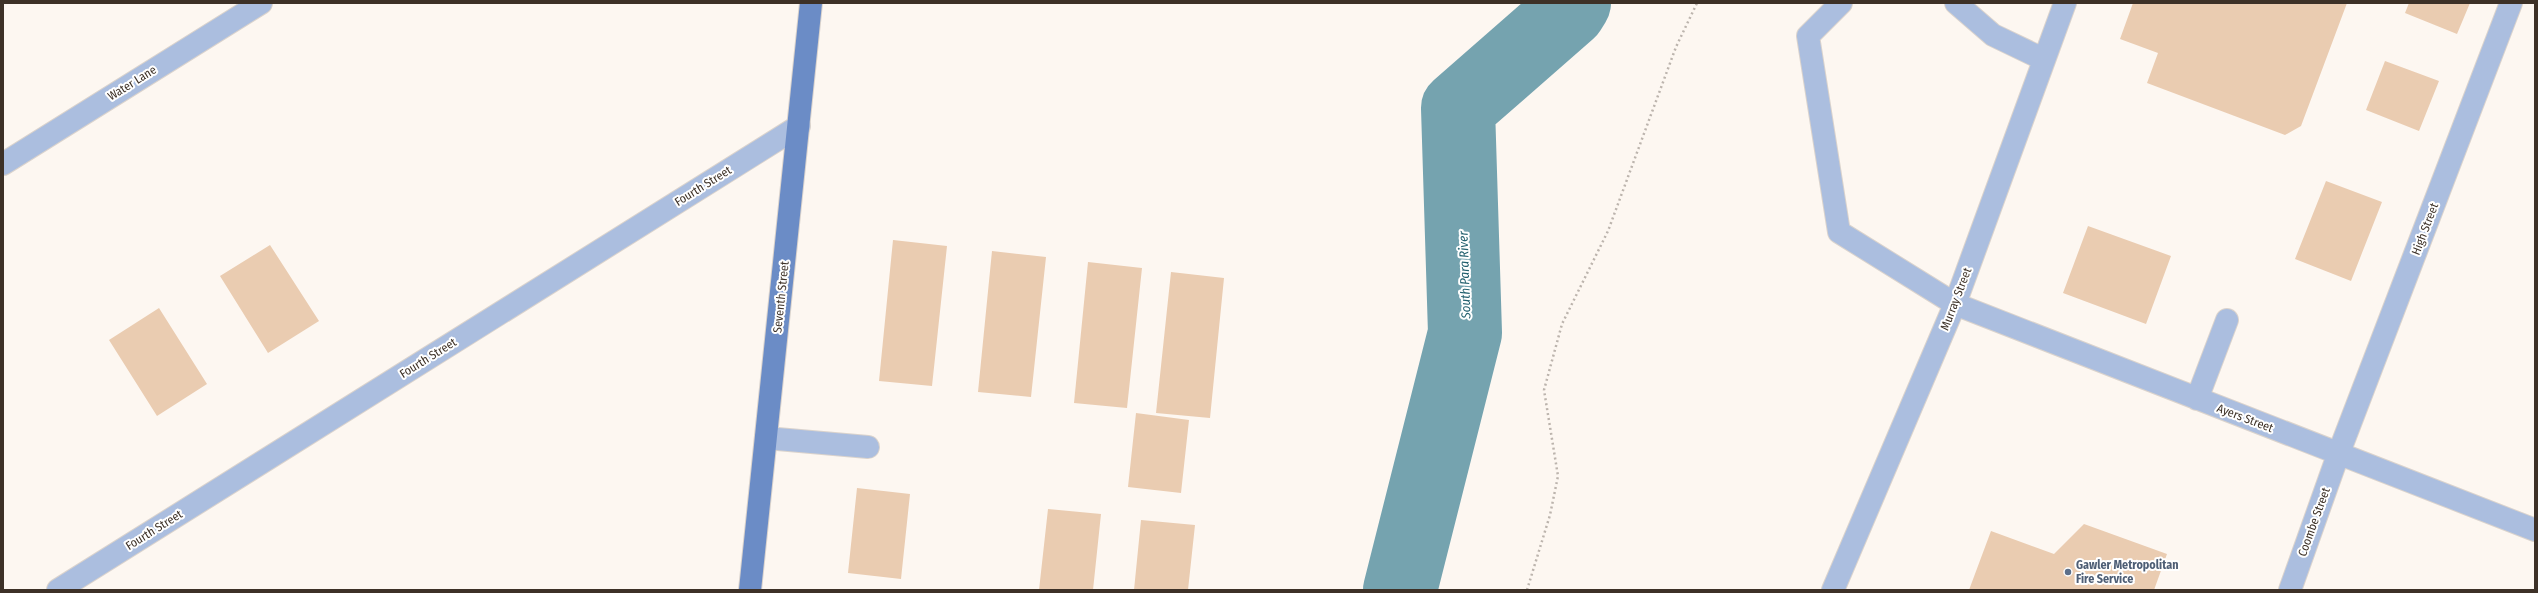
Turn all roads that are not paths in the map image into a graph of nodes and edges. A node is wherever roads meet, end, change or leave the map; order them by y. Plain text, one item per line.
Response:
1 (260, 3) edge
2 (811, 3) edge
3 (1841, 3) edge
4 (1956, 3) edge
5 (2065, 3) edge
6 (2511, 3) edge
7 (2043, 59) junction
8 (799, 126) junction
9 (3, 164) edge
10 (1955, 304) junction
11 (2227, 320) dead end
12 (2197, 399) junction
13 (766, 438) junction
14 (868, 447) dead end
15 (2338, 455) junction
16 (2535, 530) edge
17 (58, 590) edge
18 (750, 590) edge
19 (1833, 590) edge
20 (2290, 590) edge

1 - 9 street, Water Lane
2 - 8 main road, Seventh Street
3 - 10 street, Ayers Street
4 - 7 street
5 - 7 street, Murray Street
6 - 15 street, High Street
7 - 10 street, Murray Street
8 - 13 main road, Seventh Street
8 - 17 street, Fourth Street
10 - 12 street, Ayers Street
10 - 19 street, Murray Street
11 - 12 street
12 - 15 street, Ayers Street
13 - 14 street
13 - 18 main road, Seventh Street
15 - 16 street, Ayers Street
15 - 20 street, Coombe Street

